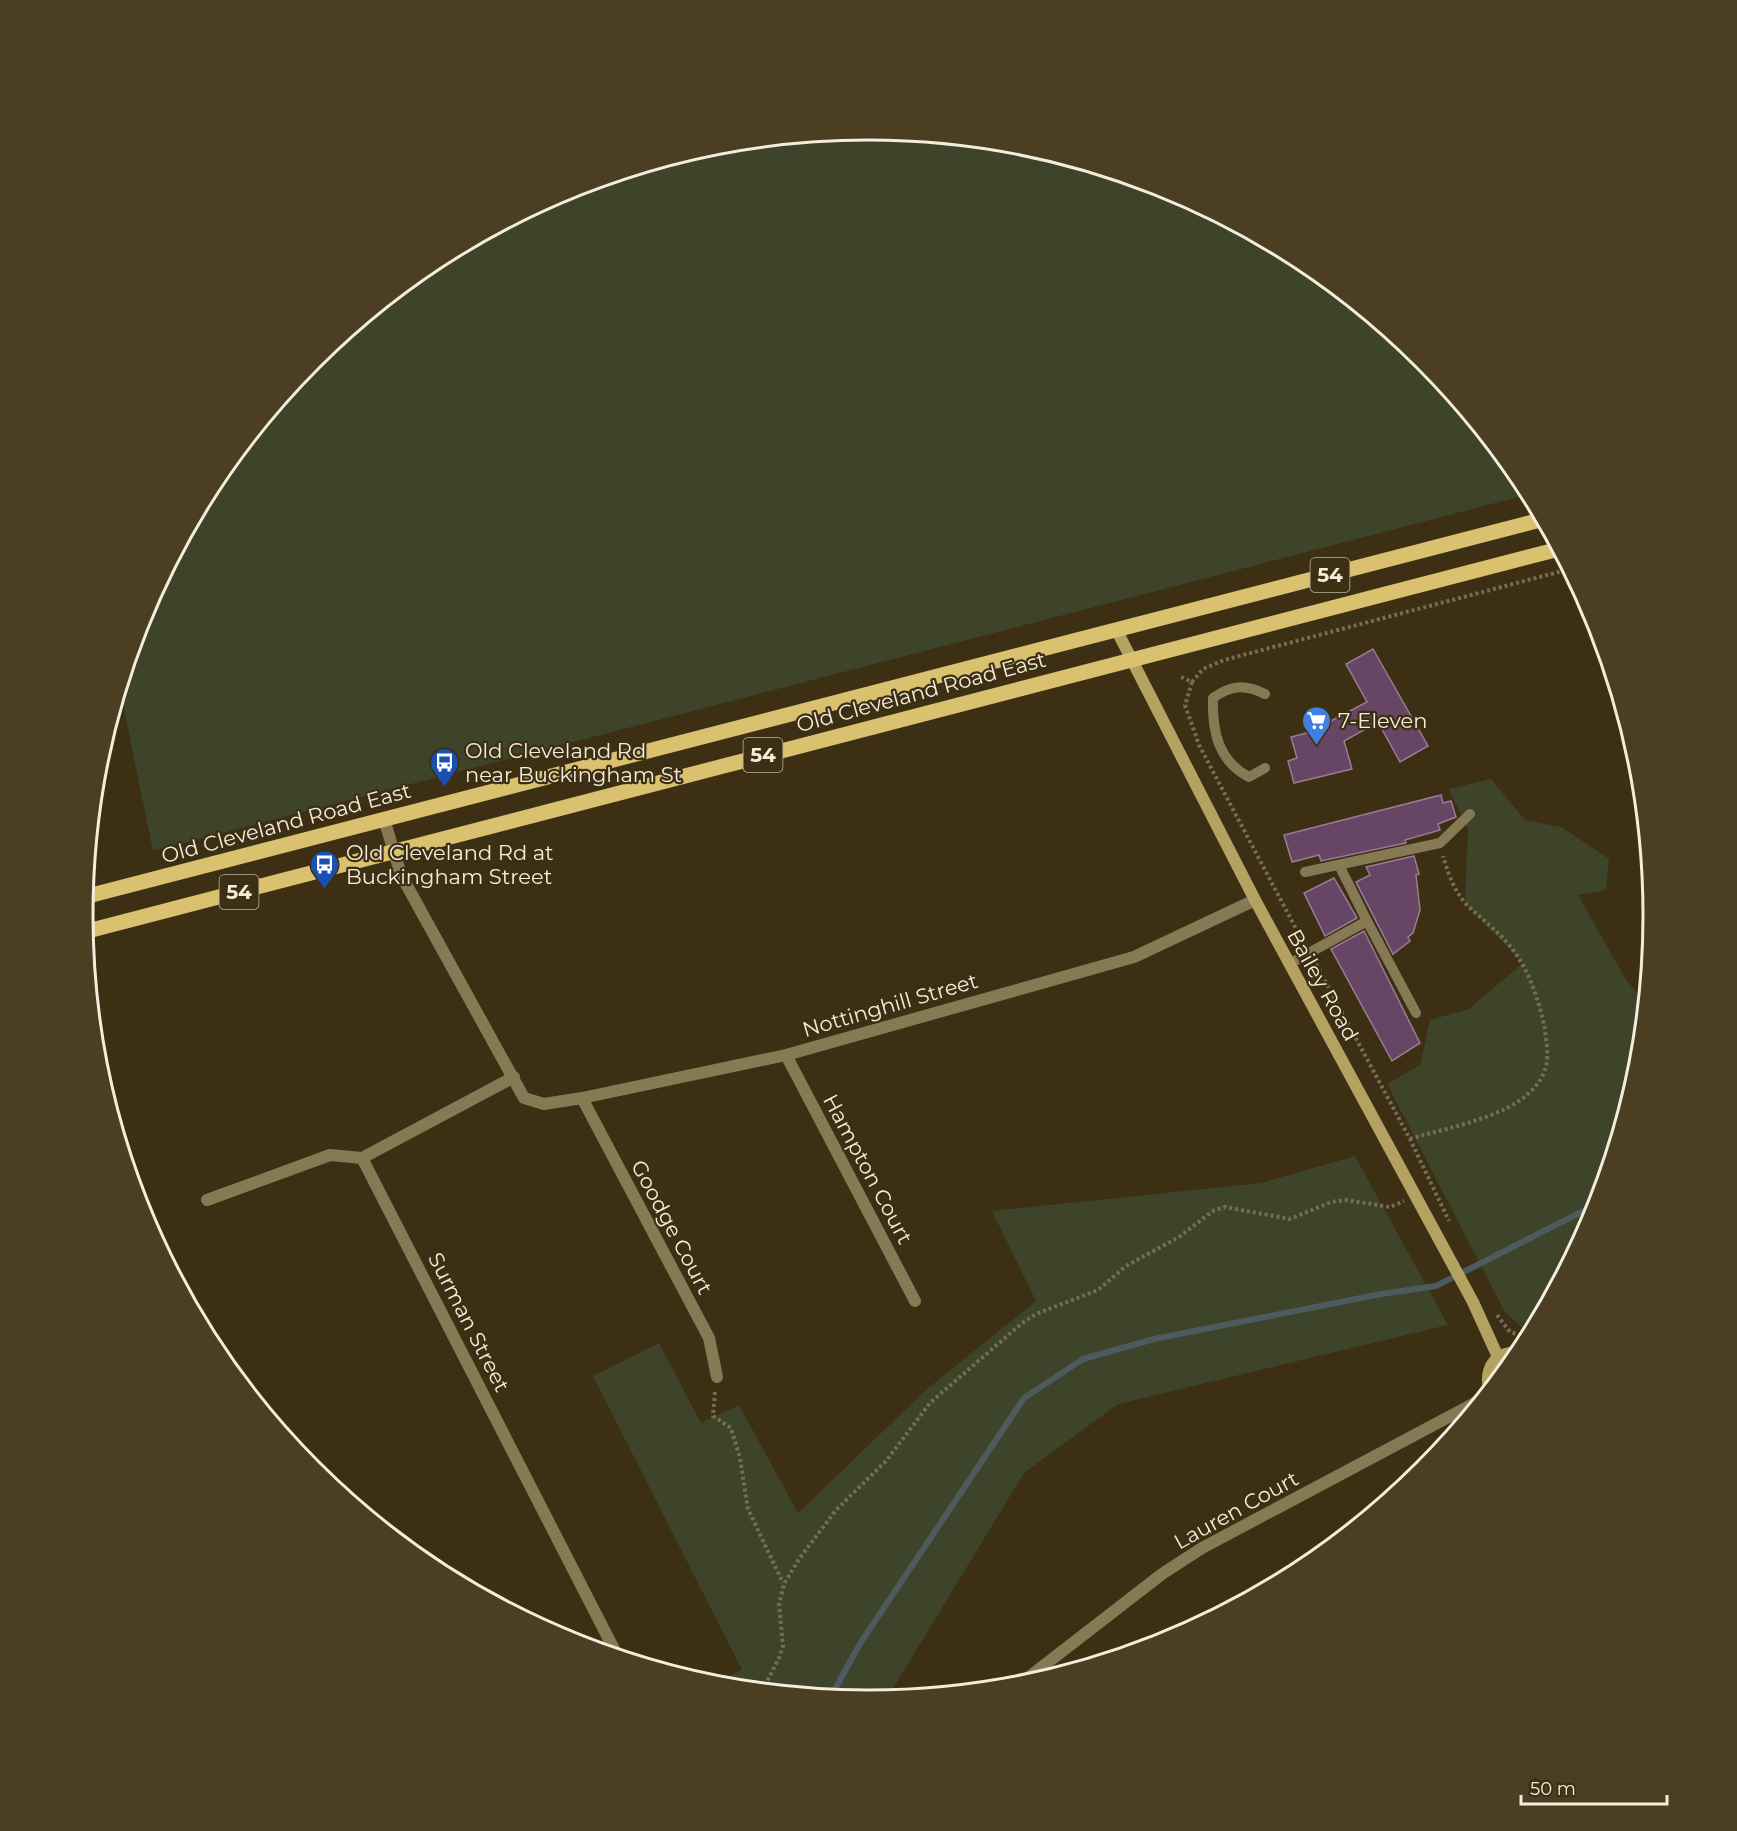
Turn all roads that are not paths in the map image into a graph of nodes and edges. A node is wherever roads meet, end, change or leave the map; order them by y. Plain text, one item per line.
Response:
1 (1536, 521) edge
2 (1552, 551) edge
3 (1117, 631) junction
4 (1131, 659) junction
5 (1265, 694) dead end
6 (1265, 768) dead end
7 (1470, 814) dead end
8 (384, 819) junction
9 (394, 852) junction
10 (1340, 867) junction
11 (1305, 872) dead end
12 (94, 894) edge
13 (1255, 900) junction
14 (1367, 921) junction
15 (94, 930) edge
16 (1290, 964) junction
17 (1416, 1013) dead end
18 (786, 1055) junction
19 (514, 1077) junction
20 (582, 1098) junction
21 (362, 1158) junction
22 (207, 1200) dead end
23 (915, 1302) dead end
24 (1508, 1353) edge
25 (1498, 1357) junction
26 (717, 1377) road end
27 (1490, 1380) edge
28 (1469, 1406) edge
29 (613, 1648) edge
30 (1034, 1673) edge

1 - 3 main road, Old Cleveland Road East / 54
2 - 4 main road, Old Cleveland Road East / 54
3 - 4 street, Bailey Road
3 - 8 main road, Old Cleveland Road East / 54
4 - 9 main road, Old Cleveland Road East / 54
4 - 13 street, Bailey Road
5 - 6 lane
7 - 10 lane
8 - 9 street
8 - 12 main road, Old Cleveland Road East / 54
9 - 15 main road, Old Cleveland Road East / 54
9 - 19 street
10 - 11 lane
10 - 14 lane
13 - 16 street, Bailey Road
13 - 18 street, Nottinghill Street
14 - 16 lane
14 - 17 lane
16 - 25 street, Bailey Road
18 - 20 street, Nottinghill Street
18 - 23 street, Hampton Court
19 - 20 street, Nottinghill Street
19 - 21 street
20 - 26 street, Goodge Court
21 - 22 street
21 - 29 street, Surman Street
24 - 25 street
25 - 27 street
28 - 30 street, Lauren Court

